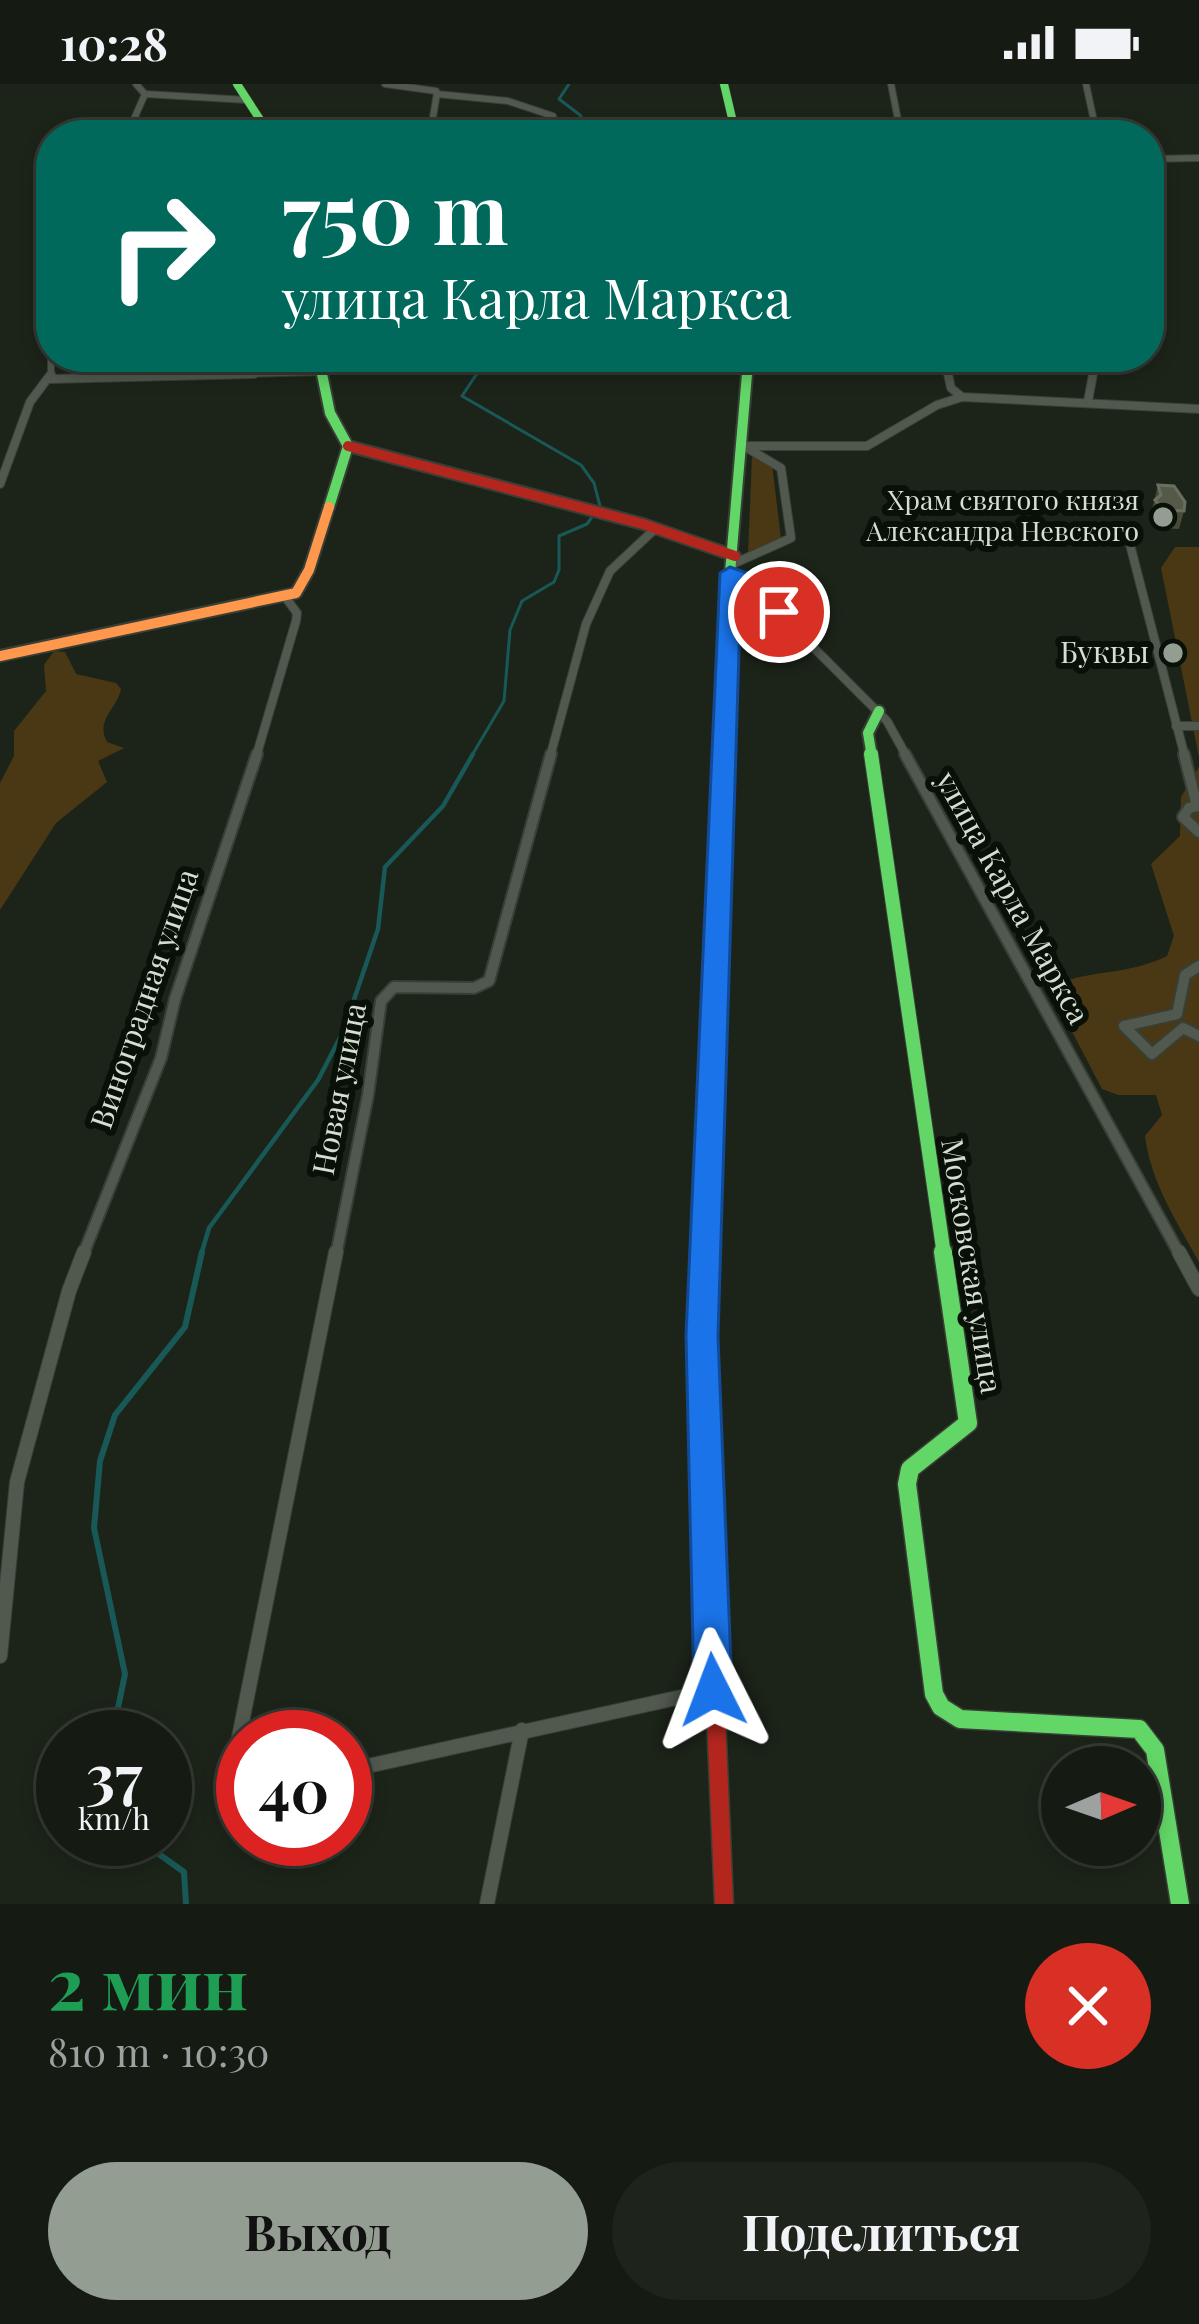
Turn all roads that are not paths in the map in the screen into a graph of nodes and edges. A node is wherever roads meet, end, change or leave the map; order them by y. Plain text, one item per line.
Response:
1 (136, 84) edge
2 (237, 84) edge
3 (385, 84) edge
4 (724, 84) edge
5 (891, 84) edge
6 (1086, 84) edge
7 (437, 90) edge
8 (146, 94) junction
9 (247, 100) junction
10 (553, 116) dead end
11 (132, 120) edge
12 (260, 120) edge
13 (432, 120) edge
14 (732, 120) edge
15 (898, 120) edge
16 (1094, 120) edge
17 (1199, 158) edge
18 (1164, 159) edge
19 (51, 372) edge
20 (176, 372) edge
21 (321, 372) edge
22 (747, 372) edge
23 (947, 372) edge
24 (1093, 372) edge
25 (51, 379) junction
26 (962, 398) junction
27 (1088, 401) junction
28 (1199, 410) edge
29 (348, 446) junction
30 (744, 446) junction
31 (0, 484) edge
32 (656, 528) junction
33 (1127, 532) dead end
34 (733, 564) junction
35 (286, 598) junction
36 (0, 656) edge
37 (879, 711) junction
38 (1177, 726) junction
39 (1199, 726) edge
40 (1198, 806) edge
41 (1199, 832) edge
42 (1199, 966) edge
43 (1199, 1036) edge
44 (1199, 1289) edge
45 (0, 1656) edge
46 (713, 1690) junction
47 (244, 1710) edge
48 (523, 1730) junction
49 (372, 1765) edge
50 (487, 1904) edge
51 (724, 1904) edge
52 (1180, 1904) edge

1 - 8 street
2 - 9 street
3 - 7 street
4 - 14 street
5 - 15 street
6 - 16 street
7 - 10 street
7 - 13 street
8 - 9 street
8 - 11 street
9 - 12 street
17 - 18 street
19 - 25 street
20 - 25 street
21 - 29 street
22 - 30 street
23 - 26 street
24 - 27 street
25 - 31 street
26 - 27 street
26 - 30 street
27 - 28 street
29 - 32 street
29 - 35 street
30 - 34 street
30 - 34 street
32 - 34 street
32 - 47 street, Новая улица
33 - 38 street
34 - 37 street, улица Карла Маркса
34 - 46 street
35 - 36 street
35 - 45 street, Виноградная улица
37 - 44 street, улица Карла Маркса
37 - 52 street, Московская улица
38 - 39 street
38 - 40 street
40 - 41 street
42 - 43 street
46 - 48 street
46 - 51 street
48 - 49 street
48 - 50 street

